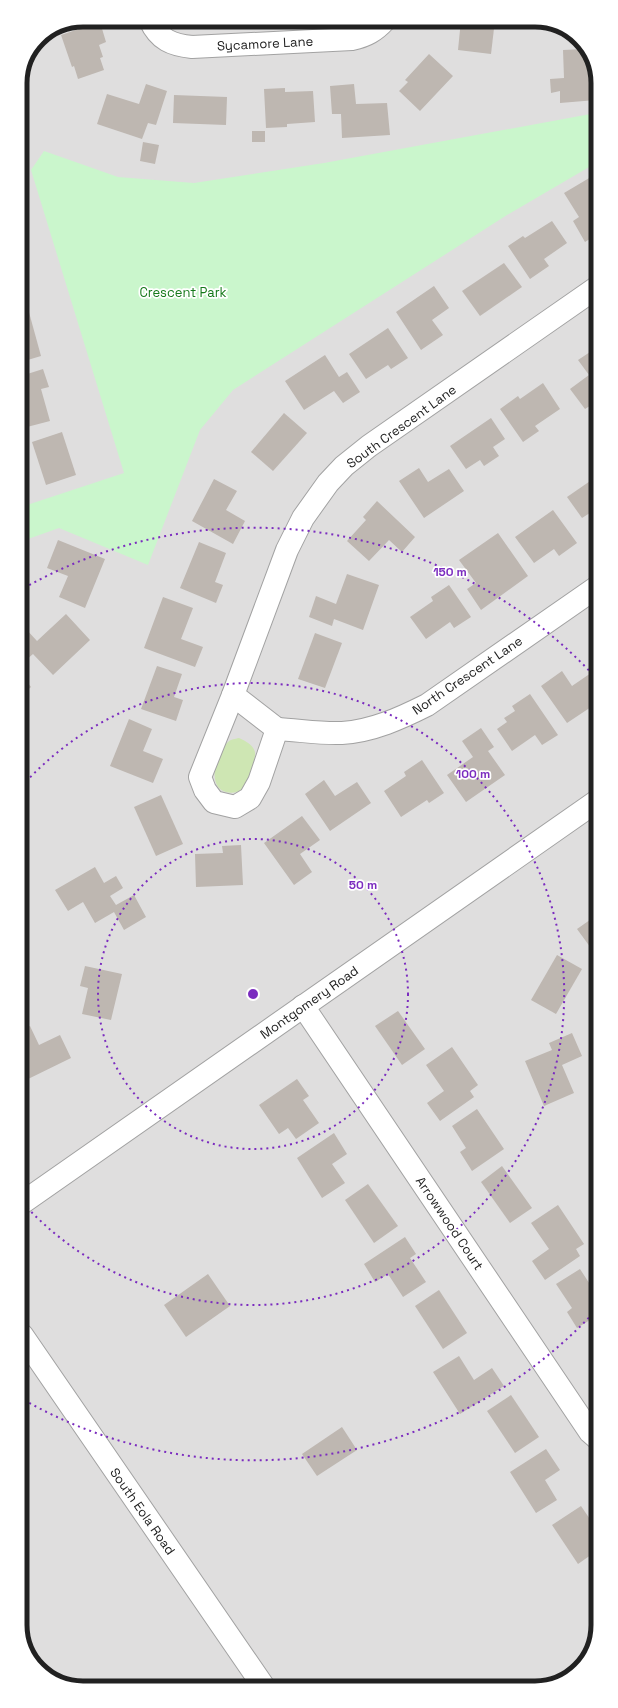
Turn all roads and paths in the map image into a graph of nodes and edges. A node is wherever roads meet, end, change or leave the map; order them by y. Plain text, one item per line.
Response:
1 (154, 27) edge
2 (378, 27) edge
3 (591, 291) edge
4 (591, 591) edge
5 (232, 695) junction
6 (277, 729) junction
7 (591, 805) edge
8 (303, 1006) junction
9 (27, 1199) edge
10 (27, 1343) edge
11 (591, 1433) edge
12 (260, 1681) edge

1 - 2 street, Sycamore Lane
3 - 5 street, South Crescent Lane
4 - 6 street, North Crescent Lane
5 - 6 street
5 - 6 street, South Crescent Lane
7 - 8 street, Montgomery Road
8 - 9 street, Montgomery Road
8 - 11 street, Arrowwood Court
10 - 12 street, South Eola Road

